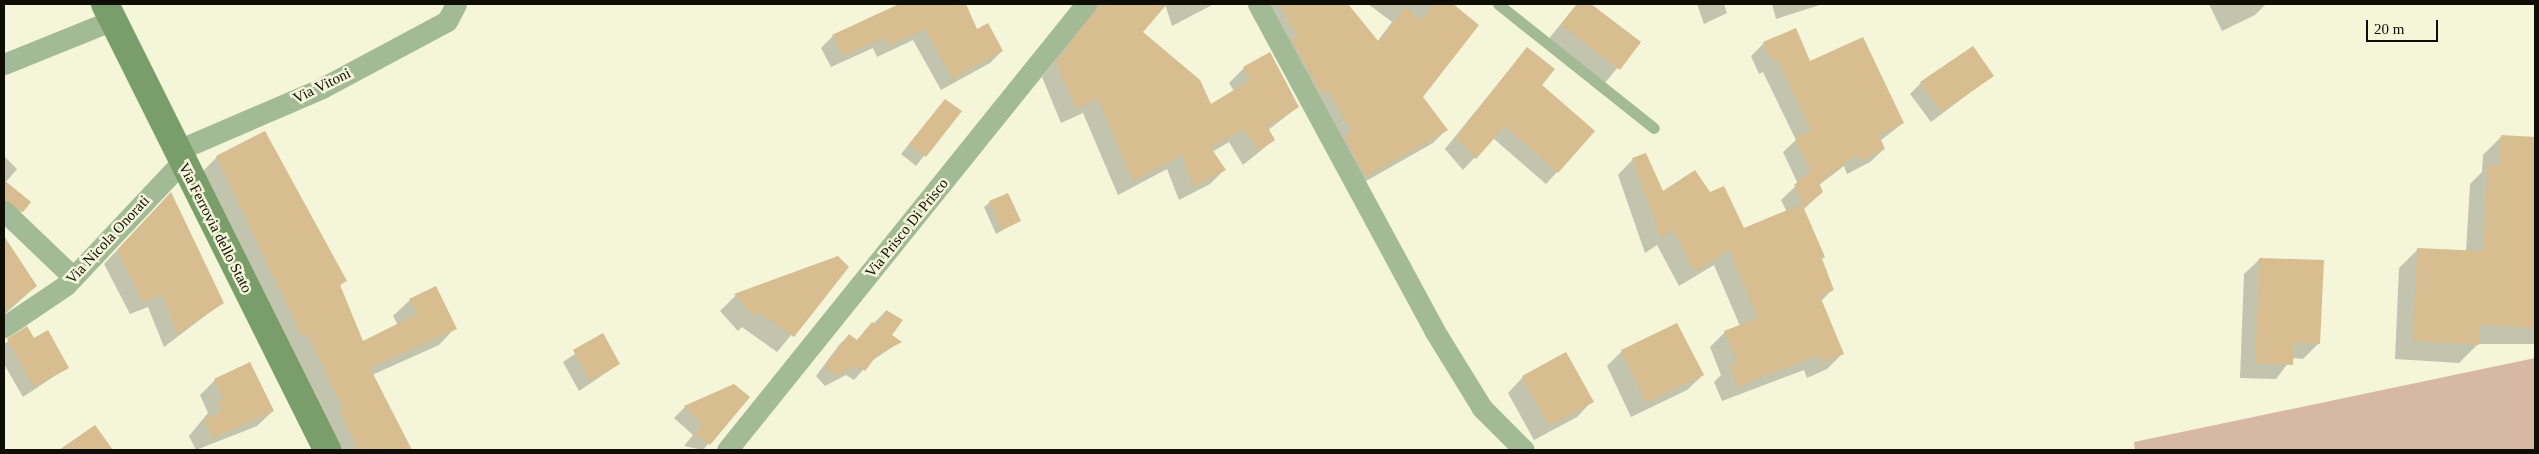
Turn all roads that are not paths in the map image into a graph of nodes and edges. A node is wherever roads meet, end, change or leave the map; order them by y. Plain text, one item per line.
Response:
1 (456, 4) edge
2 (1086, 4) edge
3 (1258, 4) edge
4 (1498, 4) edge
5 (109, 12) edge
6 (4, 64) edge
7 (1654, 128) dead end
8 (179, 156) junction
9 (4, 212) edge
10 (73, 277) junction
11 (4, 327) edge
12 (327, 450) edge
13 (726, 450) edge
14 (1524, 450) edge

1 - 8 street, Via Vitoni
2 - 13 street, Via Prisco Di Prisco
3 - 14 street
4 - 7 lane
5 - 6 street
5 - 8 main road, Via Ferrovia dello Stato
8 - 10 street, Via Nicola Onorati
8 - 12 main road, Via Ferrovia dello Stato
9 - 10 street
10 - 11 street, Via Nicola Onorati

